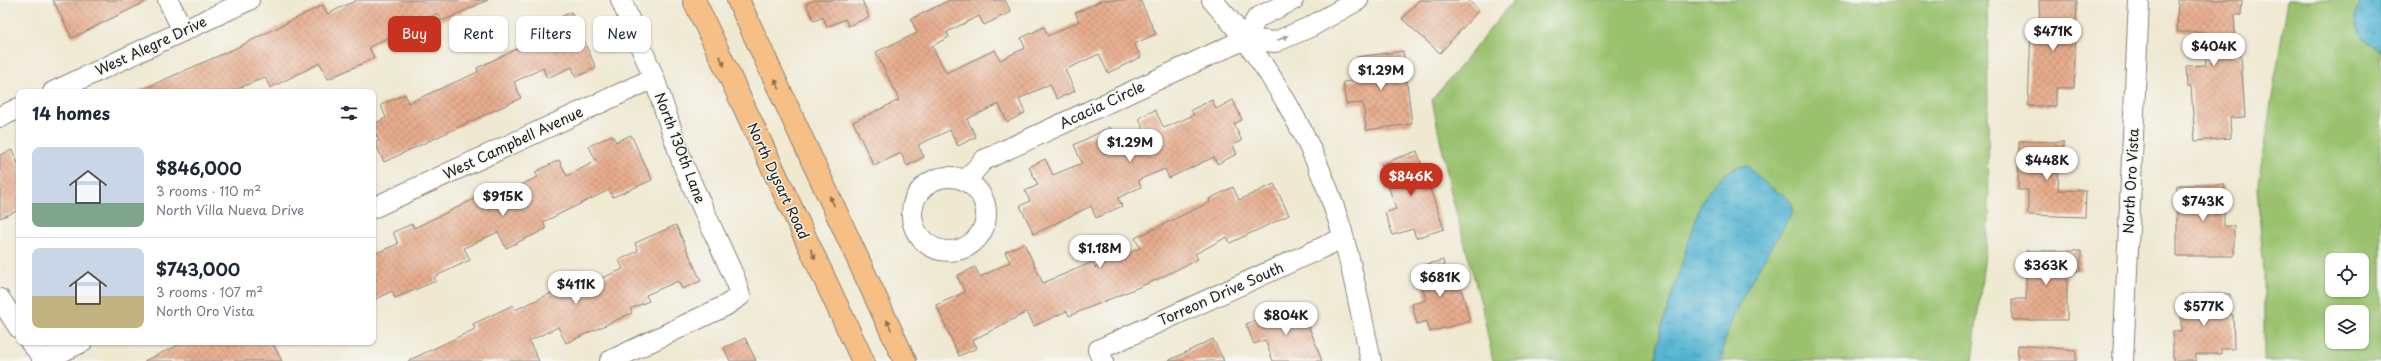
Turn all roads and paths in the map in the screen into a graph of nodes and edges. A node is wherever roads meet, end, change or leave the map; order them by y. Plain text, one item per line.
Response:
1 (168, 0) edge
2 (249, 0) edge
3 (621, 0) edge
4 (694, 0) edge
5 (738, 0) edge
6 (1212, 0) edge
7 (1293, 0) edge
8 (1358, 0) edge
9 (2138, 0) edge
10 (183, 31) junction
11 (1244, 39) junction
12 (654, 78) junction
13 (59, 89) edge
14 (16, 109) edge
15 (0, 117) edge
16 (966, 180) dead end
17 (376, 207) edge
18 (1344, 238) junction
19 (0, 299) edge
20 (16, 323) edge
21 (32, 345) edge
22 (76, 345) edge
23 (1100, 355) edge
24 (43, 360) edge
25 (610, 361) edge
26 (863, 361) edge
27 (905, 361) edge
28 (1371, 361) edge
29 (2123, 361) edge

1 - 10 street
2 - 10 street, West Alegre Drive
3 - 12 street, North 130th Lane
4 -> 26 main road, North Dysart Road
27 -> 5 main road
6 - 11 street
7 - 11 street
11 -> 8 street
9 - 29 street, North Oro Vista
10 - 13 street, West Alegre Drive
11 - 16 street, Acacia Circle
11 - 18 street
12 - 17 street, West Campbell Avenue
12 - 25 street, North 130th Lane
14 - 15 street
18 - 23 street, Torreon Drive South
18 - 28 street
19 - 20 street
21 - 24 street
22 - 24 street

